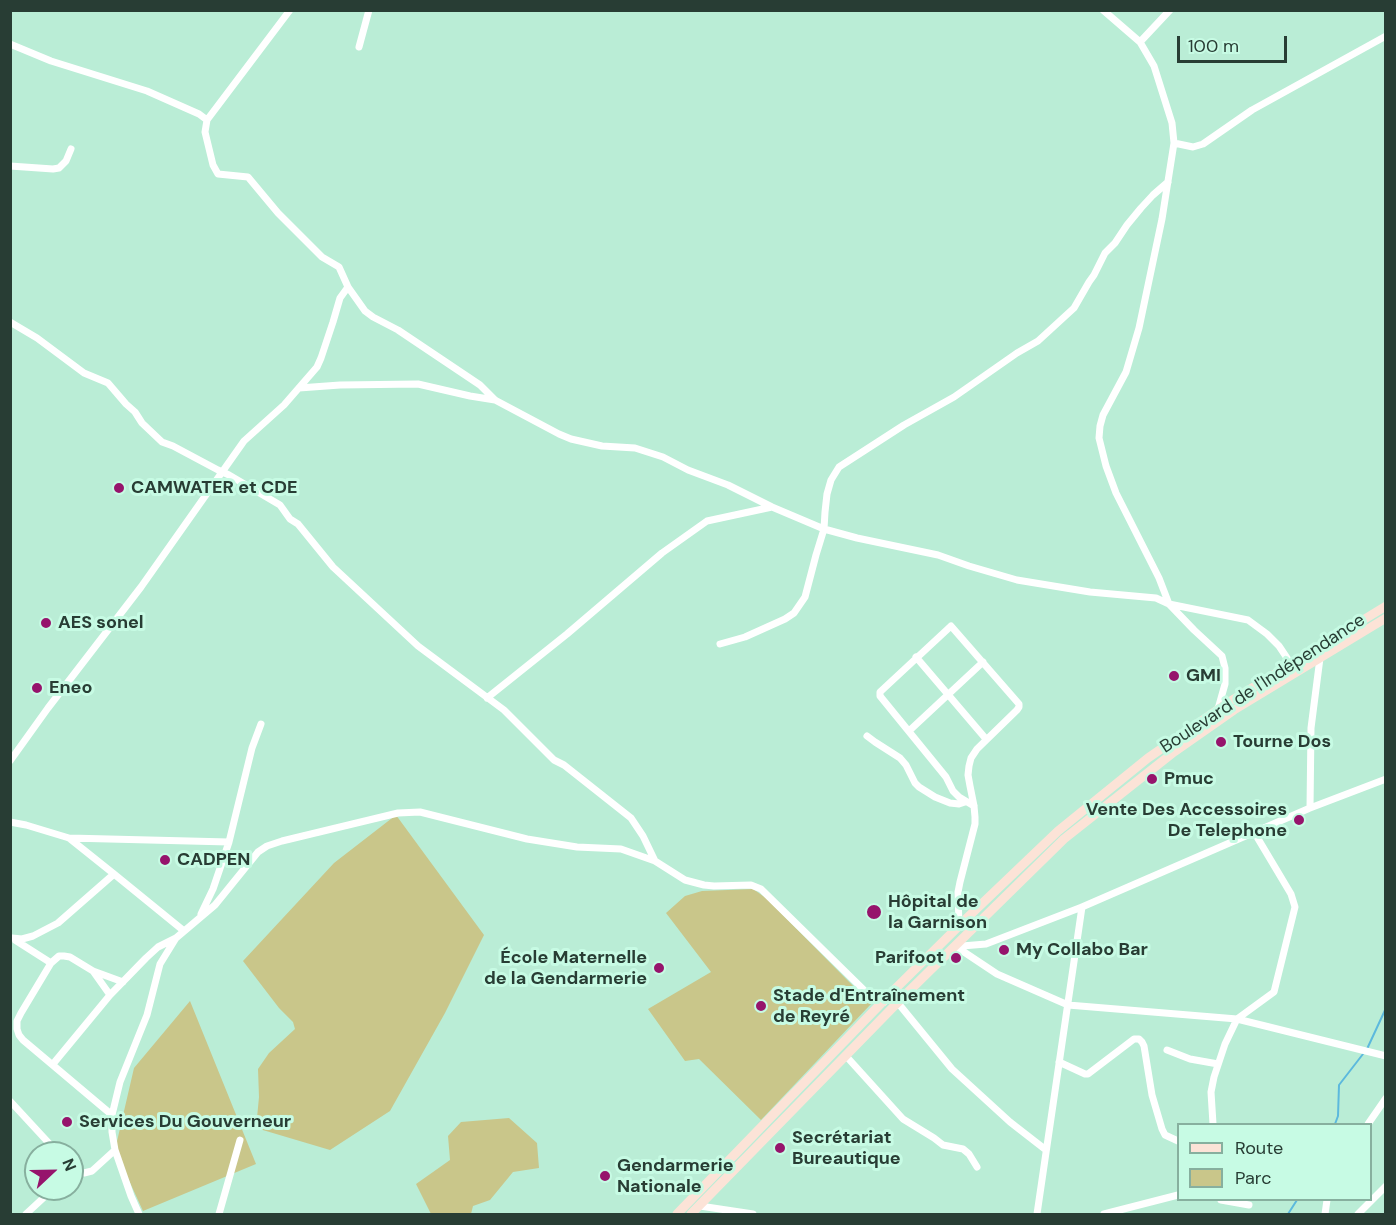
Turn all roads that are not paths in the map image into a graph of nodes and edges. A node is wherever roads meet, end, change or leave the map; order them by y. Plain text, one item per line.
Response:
1 (290, 10) edge
2 (369, 10) edge
3 (1103, 10) edge
4 (1170, 10) edge
5 (1386, 36) edge
6 (1140, 42) junction
7 (10, 44) edge
8 (359, 47) dead end
9 (207, 120) junction
10 (1174, 142) junction
11 (71, 149) dead end
12 (10, 166) edge
13 (1168, 182) junction
14 (348, 287) junction
15 (10, 322) edge
16 (299, 388) junction
17 (495, 400) junction
18 (224, 472) junction
19 (772, 507) junction
20 (824, 529) junction
21 (1169, 604) junction
22 (1386, 606) edge
23 (1386, 618) edge
24 (720, 644) dead end
25 (916, 657) junction
26 (1320, 658) junction
27 (983, 662) junction
28 (1291, 664) junction
29 (948, 695) junction
30 (488, 698) junction
31 (1218, 710) junction
32 (261, 724) dead end
33 (909, 731) junction
34 (867, 736) dead end
35 (986, 739) junction
36 (10, 761) edge
37 (1386, 779) edge
38 (965, 802) junction
39 (974, 806) junction
40 (1310, 808) junction
41 (10, 822) edge
42 (1254, 832) junction
43 (69, 838) junction
44 (229, 842) junction
45 (655, 861) junction
46 (114, 873) junction
47 (1082, 907) junction
48 (199, 919) junction
49 (959, 926) junction
50 (184, 931) junction
51 (11, 937) edge
52 (176, 938) junction
53 (956, 944) junction
54 (51, 963) junction
55 (93, 971) junction
56 (123, 982) junction
57 (110, 995) junction
58 (884, 1002) junction
59 (898, 1003) junction
60 (1068, 1005) junction
61 (1237, 1019) junction
62 (1167, 1050) dead end
63 (846, 1056) junction
64 (1386, 1056) edge
65 (1059, 1062) junction
66 (53, 1064) junction
67 (1218, 1064) junction
68 (1386, 1098) edge
69 (12, 1106) edge
70 (112, 1115) junction
71 (1213, 1123) edge
72 (1369, 1123) edge
73 (240, 1140) dead end
74 (1177, 1140) edge
75 (46, 1141) edge
76 (115, 1150) junction
77 (1046, 1150) junction
78 (977, 1167) dead end
79 (84, 1173) edge
80 (1386, 1185) edge
81 (1177, 1196) edge
82 (1372, 1200) edge
83 (41, 1201) edge
84 (1228, 1201) edge
85 (1371, 1201) edge
86 (1249, 1204) dead end
87 (700, 1206) junction
88 (26, 1215) edge
89 (139, 1215) edge
90 (219, 1215) edge
91 (677, 1215) edge
92 (691, 1215) edge
93 (753, 1215) edge
94 (1037, 1215) edge
95 (1104, 1215) edge
96 (1358, 1215) edge

1 - 9 street
2 - 8 street
3 - 6 street
4 - 6 street
5 - 10 street
6 - 10 street
7 - 9 street
9 - 14 street
10 - 13 street
11 - 12 street
13 - 20 street
13 - 21 street
14 - 16 street
14 - 17 street
15 - 18 street
16 - 17 street
16 - 18 street
17 - 19 street
18 - 30 street
18 - 36 street
19 - 20 street
19 - 30 street
20 - 21 street
20 - 24 street
21 - 28 street
21 - 31 street
22 - 28 main road, Boulevard de l'Indépendance
23 - 26 main road, Boulevard de l'Indépendance
25 - 27 street
25 - 29 street
25 - 33 street
26 - 40 street
26 - 53 main road, Boulevard de l'Indépendance
27 - 29 street
27 - 35 street
28 - 31 main road, Boulevard de l'Indépendance
29 - 33 street
29 - 35 street
30 - 45 street
31 - 49 main road, Boulevard de l'Indépendance
32 - 44 street
33 - 38 street
34 - 38 street
35 - 39 street
37 - 40 street
38 - 39 street
39 - 49 street
40 - 42 street
41 - 43 street
42 - 47 street
42 - 61 street
43 - 44 street
43 - 46 street
44 - 48 street
45 - 48 street
45 - 58 street
46 - 50 street
46 - 51 street
47 - 53 street
47 - 60 street
48 - 50 street
49 - 58 main road, Boulevard de l'Indépendance
50 - 52 street
51 - 54 street
52 - 56 street
52 - 70 street
53 - 59 main road, Boulevard de l'Indépendance
53 - 60 street
54 - 55 street
54 - 66 street
55 - 56 street
55 - 57 street
56 - 57 street
57 - 66 street
58 - 91 main road, Boulevard de l'Indépendance
59 - 63 main road, Boulevard de l'Indépendance
59 - 77 street
60 - 61 street
60 - 65 street
61 - 64 street
61 - 67 street
62 - 67 street
63 - 78 street
63 - 87 main road, Boulevard de l'Indépendance
65 - 74 street
65 - 77 street
66 - 70 street
67 - 71 street
68 - 72 street
69 - 75 street
70 - 76 street
73 - 90 street
76 - 79 street
76 - 89 street
77 - 94 street
80 - 82 street
81 - 95 street
83 - 88 street
84 - 86 street
85 - 96 street
87 - 92 main road, Boulevard de l'Indépendance
87 - 93 street

